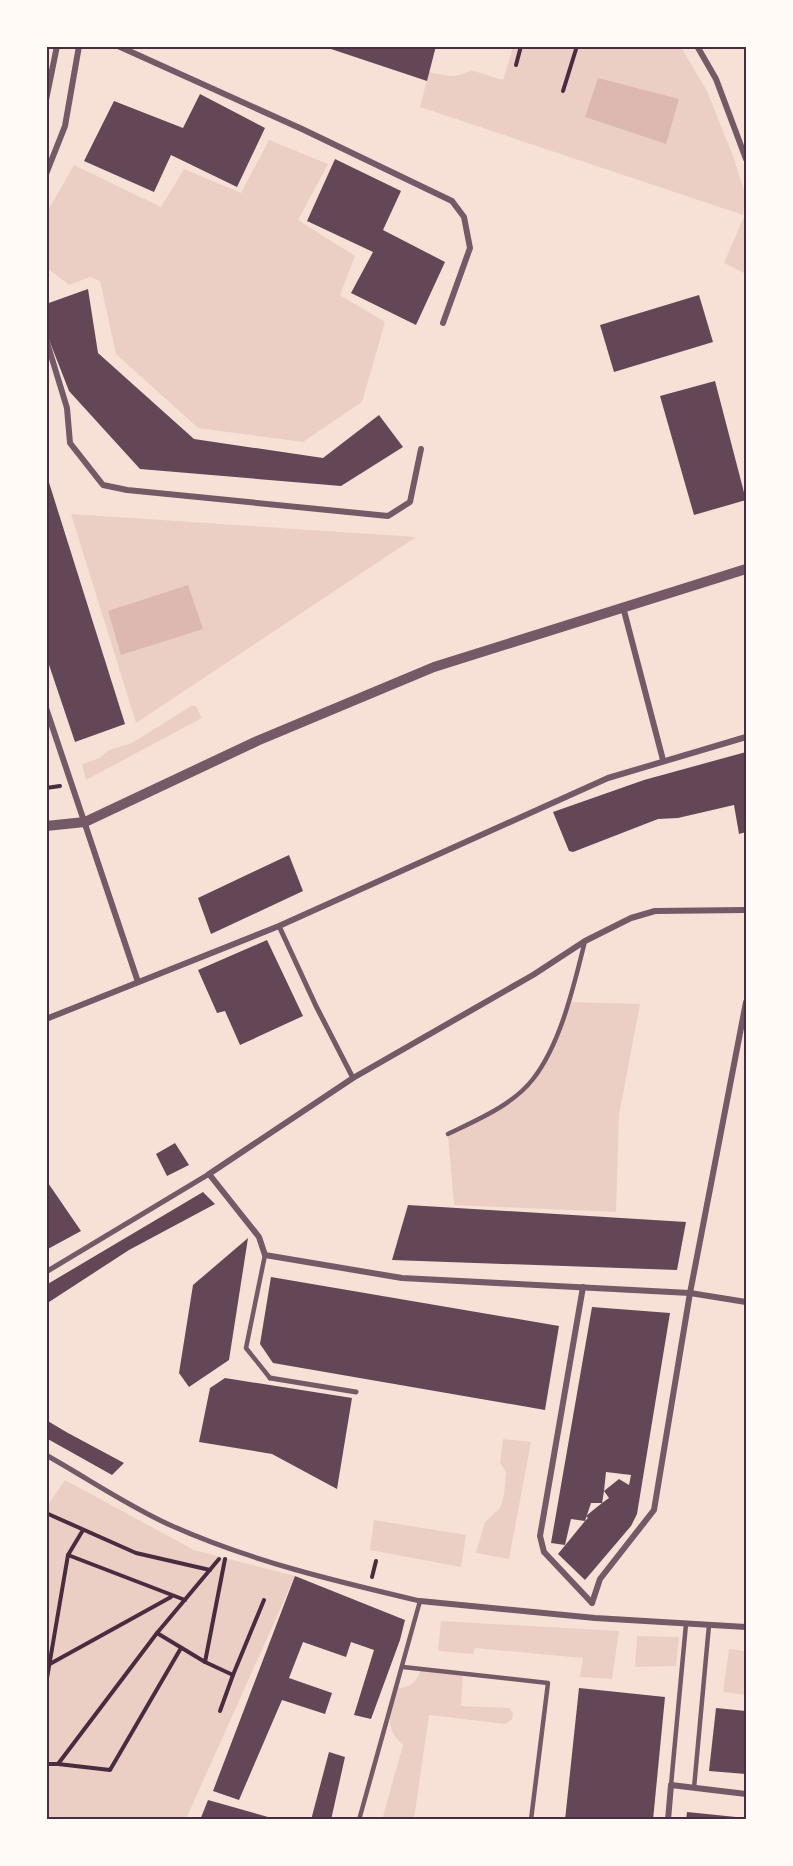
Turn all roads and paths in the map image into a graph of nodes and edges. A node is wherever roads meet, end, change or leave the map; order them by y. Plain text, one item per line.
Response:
1 (57, 46) edge
2 (79, 46) edge
3 (118, 46) edge
4 (521, 46) edge
5 (577, 46) edge
6 (697, 46) edge
7 (516, 65) dead end
8 (563, 91) dead end
9 (46, 100) edge
10 (747, 159) edge
11 (46, 174) edge
12 (443, 323) dead end
13 (46, 339) edge
14 (421, 449) dead end
15 (747, 570) edge
16 (623, 606) junction
17 (46, 708) edge
18 (747, 737) edge
19 (663, 760) junction
20 (85, 822) junction
21 (46, 826) edge
22 (747, 910) edge
23 (279, 926) junction
24 (585, 941) junction
25 (138, 982) junction
26 (747, 1002) edge
27 (46, 1019) edge
28 (353, 1078) junction
29 (448, 1134) dead end
30 (209, 1174) junction
31 (265, 1255) junction
32 (46, 1272) edge
33 (583, 1287) junction
34 (690, 1293) junction
35 (747, 1302) edge
36 (270, 1378) joint
37 (356, 1392) dead end
38 (47, 1455) edge
39 (46, 1513) edge
40 (83, 1530) junction
41 (227, 1549) junction
42 (68, 1555) junction
43 (210, 1570) junction
44 (171, 1597) junction
45 (185, 1600) junction
46 (264, 1600) dead end
47 (420, 1601) junction
48 (592, 1603) junction
49 (595, 1618) junction
50 (686, 1624) junction
51 (709, 1625) junction
52 (747, 1627) edge
53 (157, 1633) junction
54 (182, 1648) junction
55 (205, 1662) junction
56 (48, 1665) edge
57 (403, 1667) junction
58 (233, 1676) junction
59 (46, 1684) edge
60 (220, 1711) dead end
61 (46, 1764) edge
62 (58, 1764) junction
63 (671, 1785) junction
64 (694, 1788) junction
65 (747, 1794) edge
66 (359, 1820) edge
67 (531, 1820) edge
68 (668, 1820) edge

1 - 9 street
2 - 11 street
3 - 12 street
4 - 7 path
5 - 8 path
6 - 10 street
13 - 14 street
15 - 16 street
16 - 19 street
16 - 20 street
17 - 20 street
18 - 19 street
19 - 23 street
20 - 21 street
20 - 25 street
22 - 24 street
23 - 25 street
23 - 28 street
24 - 28 street
24 - 29 lane
25 - 27 street
26 - 34 street
28 - 30 street
30 - 31 street
30 - 32 street
31 - 33 street
31 - 36 lane
33 - 34 street
33 - 48 street
34 - 35 street
34 - 48 street
36 - 37 street
38 - 41 street
39 - 40 path
40 - 42 path
40 - 43 path
41 - 43 path
41 - 47 street
41 - 55 path
42 - 44 path
42 - 56 path
43 - 45 path
44 - 45 path
44 - 56 path
45 - 53 path
46 - 58 path
47 - 49 street
47 - 57 lane
48 - 49 street
49 - 50 street
50 - 51 street
50 - 63 lane
51 - 52 street
51 - 64 lane
53 - 54 path
53 - 62 path
54 - 55 path
54 - 62 path
55 - 58 path
56 - 59 path
57 - 66 lane
57 - 67 lane
58 - 60 path
61 - 62 path
63 - 64 street
63 - 68 street
64 - 65 street

